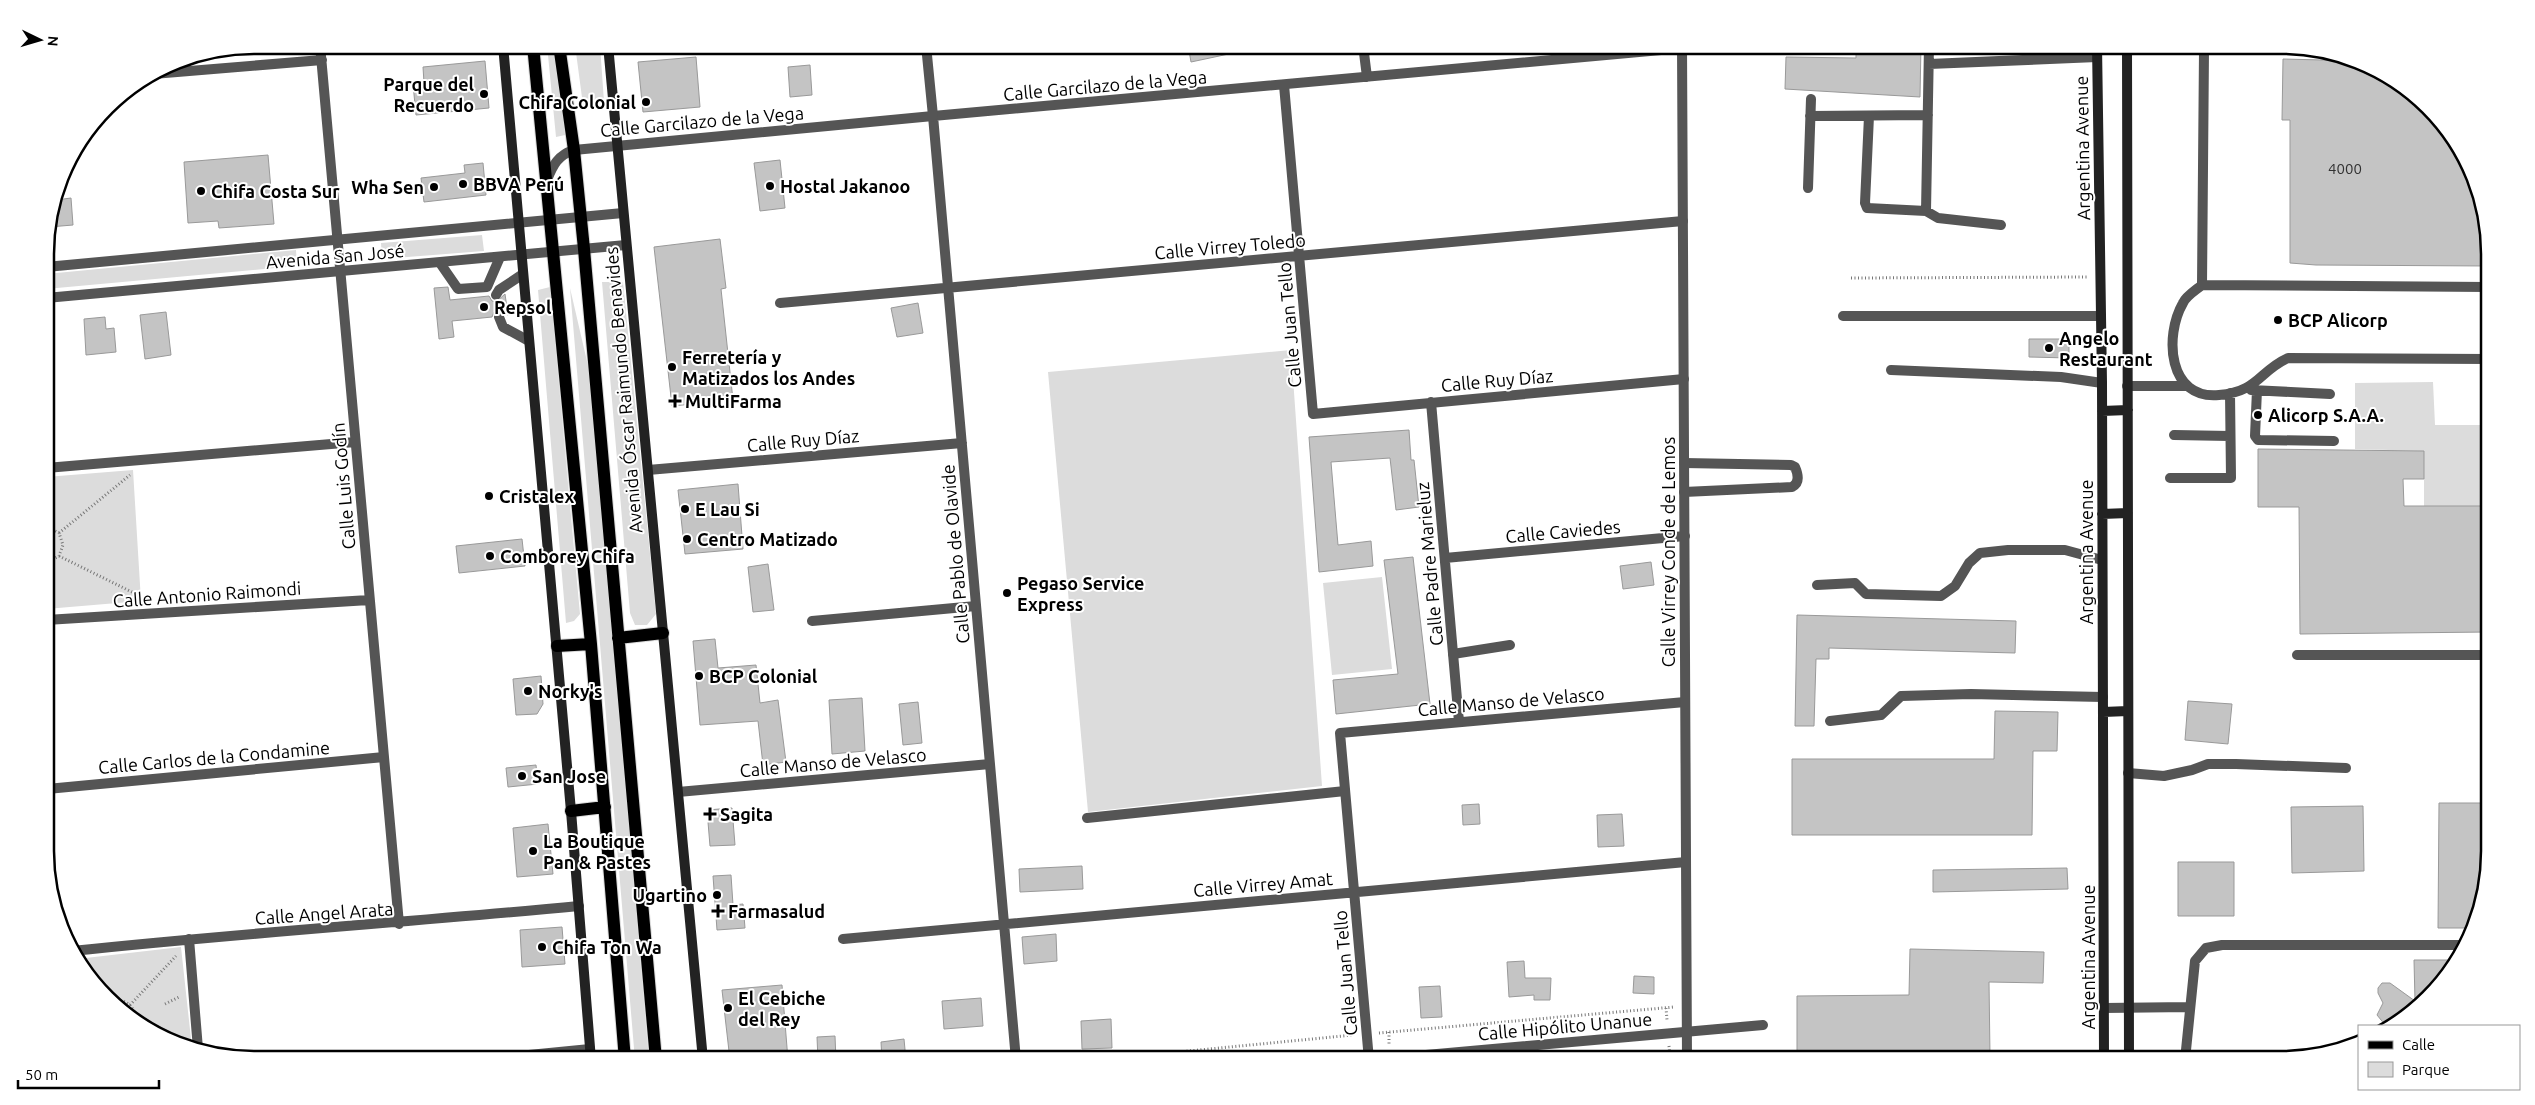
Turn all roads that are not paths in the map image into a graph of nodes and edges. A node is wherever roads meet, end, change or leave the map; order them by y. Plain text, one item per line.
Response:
1 (321, 54) edge
2 (504, 54) edge
3 (534, 54) edge
4 (560, 54) edge
5 (609, 54) edge
6 (927, 54) edge
7 (1364, 54) edge
8 (1608, 54) edge
9 (1682, 54) edge
10 (1929, 54) edge
11 (2076, 54) edge
12 (2097, 54) edge
13 (2127, 54) edge
14 (2210, 54) edge
15 (322, 60) junction
16 (1929, 64) junction
17 (168, 73) edge
18 (1367, 77) junction
19 (1284, 85) junction
20 (1811, 99) dead end
21 (1928, 115) junction
22 (933, 116) junction
23 (1810, 116) junction
24 (1869, 116) junction
25 (617, 145) junction
26 (574, 150) junction
27 (547, 180) junction
28 (1808, 188) dead end
29 (1926, 211) junction
30 (623, 213) junction
31 (580, 218) junction
32 (551, 220) junction
33 (1683, 221) junction
34 (518, 224) junction
35 (2002, 225) dead end
36 (337, 241) junction
37 (626, 245) junction
38 (584, 249) junction
39 (554, 252) junction
40 (521, 256) junction
41 (1299, 256) junction
42 (500, 257) junction
43 (440, 263) junction
44 (54, 266) edge
45 (340, 273) junction
46 (523, 274) junction
47 (2202, 285) junction
48 (487, 287) junction
49 (2481, 287) edge
50 (948, 288) junction
51 (54, 297) edge
52 (780, 303) dead end
53 (499, 316) dead end
54 (1843, 316) dead end
55 (2101, 316) junction
56 (529, 341) junction
57 (2481, 359) edge
58 (1890, 370) dead end
59 (1684, 379) junction
60 (2102, 383) junction
61 (2128, 386) junction
62 (2187, 386) junction
63 (2246, 389) junction
64 (2256, 390) junction
65 (2230, 393) junction
66 (2330, 394) dead end
67 (1431, 402) junction
68 (2128, 410) junction
69 (2102, 411) junction
70 (1313, 414) joint
71 (2174, 436) dead end
72 (2230, 436) junction
73 (355, 442) junction
74 (962, 442) junction
75 (2334, 442) dead end
76 (1684, 463) junction
77 (54, 467) edge
78 (648, 470) junction
79 (2170, 478) dead end
80 (1684, 492) junction
81 (2128, 513) junction
82 (2102, 514) junction
83 (1684, 536) junction
84 (1445, 558) junction
85 (2102, 560) junction
86 (1817, 585) dead end
87 (369, 600) junction
88 (976, 606) junction
89 (54, 620) edge
90 (812, 621) dead end
91 (663, 633) junction
92 (618, 638) junction
93 (591, 644) junction
94 (1510, 645) dead end
95 (557, 646) junction
96 (1453, 654) junction
97 (2481, 655) edge
98 (2297, 656) dead end
99 (2103, 697) junction
100 (1686, 702) junction
101 (2128, 711) junction
102 (2103, 712) junction
103 (1830, 720) dead end
104 (1459, 722) junction
105 (1340, 733) joint
106 (384, 757) junction
107 (990, 764) junction
108 (2346, 768) dead end
109 (2128, 773) junction
110 (54, 788) edge
111 (1345, 791) junction
112 (678, 792) junction
113 (605, 807) junction
114 (571, 811) junction
115 (1086, 818) dead end
116 (1686, 862) junction
117 (1354, 892) junction
118 (579, 906) junction
119 (399, 924) junction
120 (1004, 924) junction
121 (189, 939) junction
122 (843, 939) dead end
123 (2458, 945) edge
124 (80, 950) edge
125 (2104, 1008) junction
126 (2128, 1008) junction
127 (2190, 1008) junction
128 (1763, 1025) dead end
129 (1687, 1032) junction
130 (198, 1043) edge
131 (590, 1051) edge
132 (623, 1051) edge
133 (655, 1051) edge
134 (702, 1051) edge
135 (1015, 1051) edge
136 (1368, 1051) edge
137 (1471, 1051) edge
138 (1687, 1051) edge
139 (2104, 1051) edge
140 (2129, 1051) edge
141 (2186, 1051) edge

1 - 15 street, Calle Luis Godín
2 - 34 main road
3 - 27 main road
4 - 26 main road, Avenida Óscar Raimundo Benavides
5 - 25 main road, Avenida Óscar Raimundo Benavides
6 - 22 street, Calle Pablo de Olavide
7 - 18 street
8 - 18 street, Calle Garcilazo de la Vega
9 - 33 street, Calle Virrey Conde de Lemos
10 - 16 street
11 - 16 street
12 - 55 main road, Argentina Avenue
13 - 61 main road
14 - 47 street
15 - 17 street
15 - 36 street, Calle Luis Godín
16 - 21 street
18 - 19 street, Calle Garcilazo de la Vega
19 - 22 street, Calle Garcilazo de la Vega
19 - 41 street, Calle Juan Tello
20 - 23 street
21 - 24 street
21 - 29 street
22 - 25 street, Calle Garcilazo de la Vega
22 - 50 street, Calle Pablo de Olavide
23 - 24 street
23 - 28 street
24 - 29 street
25 - 26 street, Calle Garcilazo de la Vega
25 - 30 main road, Avenida Óscar Raimundo Benavides
26 - 27 street, Calle Garcilazo de la Vega
26 - 31 main road, Avenida Óscar Raimundo Benavides
27 - 32 main road
29 - 35 street
30 - 31 street, Avenida San José
30 - 37 main road, Avenida Óscar Raimundo Benavides
31 - 32 street, Avenida San José
31 - 38 main road, Avenida Óscar Raimundo Benavides
32 - 34 street, Avenida San José
32 - 39 main road
33 - 41 street, Calle Virrey Toledo
33 - 59 street, Calle Virrey Conde de Lemos
34 - 36 street, Avenida San José
34 - 40 main road
36 - 44 street, Avenida San José
36 - 45 street, Calle Luis Godín
37 - 38 street, Avenida San José
37 - 78 main road, Avenida Óscar Raimundo Benavides
38 - 39 street, Avenida San José
38 - 92 main road, Avenida Óscar Raimundo Benavides
39 - 40 street, Avenida San José
39 - 93 main road
40 - 42 street, Avenida San José
40 - 46 main road
41 - 50 street, Calle Virrey Toledo
41 - 70 street, Calle Juan Tello
42 - 43 street, Avenida San José
42 - 48 street
43 - 45 street, Avenida San José
43 - 48 street
45 - 51 street, Avenida San José
45 - 73 street, Calle Luis Godín
46 - 48 street
46 - 56 main road
47 - 49 street
47 - 62 street
50 - 52 street, Calle Virrey Toledo
50 - 74 street, Calle Pablo de Olavide
53 - 56 street
54 - 55 street
55 - 60 main road, Argentina Avenue
56 - 95 main road
57 - 63 street
58 - 60 street
59 - 67 street, Calle Ruy Díaz
59 - 76 street, Calle Virrey Conde de Lemos
60 - 69 main road, Argentina Avenue
61 - 62 street
61 - 68 main road
62 - 65 street
63 - 64 street
63 - 65 street
64 - 66 street
64 - 75 street
65 - 72 street
67 - 70 street, Calle Ruy Díaz
67 - 84 street, Calle Padre Marieluz
68 - 69 main road
68 - 81 main road
69 - 82 main road, Argentina Avenue
71 - 72 street
72 - 79 street
73 - 77 street
73 - 87 street, Calle Luis Godín
74 - 78 street, Calle Ruy Díaz
74 - 88 street, Calle Pablo de Olavide
76 - 80 street, Calle Virrey Conde de Lemos
76 - 80 street
78 - 91 main road, Avenida Óscar Raimundo Benavides
80 - 83 street, Calle Virrey Conde de Lemos
81 - 82 main road
81 - 101 main road
82 - 85 main road, Argentina Avenue
83 - 84 street, Calle Caviedes
83 - 100 street, Calle Virrey Conde de Lemos
84 - 96 street, Calle Padre Marieluz
85 - 86 street
85 - 99 main road, Argentina Avenue
87 - 89 street, Calle Antonio Raimondi
87 - 106 street, Calle Luis Godín
88 - 90 street
88 - 107 street, Calle Pablo de Olavide
91 - 92 main road
91 - 112 main road, Avenida Óscar Raimundo Benavides
92 - 133 main road, Avenida Óscar Raimundo Benavides
93 - 95 main road
93 - 113 main road
94 - 96 street
95 - 114 main road
96 - 104 street, Calle Padre Marieluz
97 - 98 street
99 - 102 main road, Argentina Avenue
99 - 103 street
100 - 104 street, Calle Manso de Velasco
100 - 116 street, Calle Virrey Conde de Lemos
101 - 102 main road
101 - 109 main road
102 - 125 main road, Argentina Avenue
104 - 105 street, Calle Manso de Velasco
105 - 111 street, Calle Juan Tello
106 - 110 street, Calle Carlos de la Condamine
106 - 119 street, Calle Luis Godín
107 - 112 street, Calle Manso de Velasco
107 - 120 street, Calle Pablo de Olavide
108 - 109 street
109 - 126 main road
111 - 115 street
111 - 117 street, Calle Juan Tello
112 - 134 main road, Avenida Óscar Raimundo Benavides
113 - 114 main road
113 - 132 main road
114 - 118 main road
116 - 117 street, Calle Virrey Amat
116 - 129 street, Calle Virrey Conde de Lemos
117 - 120 street, Calle Virrey Amat
117 - 136 street, Calle Juan Tello
118 - 119 street, Calle Angel Arata
118 - 131 main road
119 - 121 street, Calle Angel Arata
120 - 122 street, Calle Virrey Amat
120 - 135 street, Calle Pablo de Olavide
121 - 124 street, Calle Angel Arata
121 - 130 street
123 - 127 street
125 - 126 street
125 - 139 main road, Argentina Avenue
126 - 127 street
126 - 140 main road
127 - 141 street
128 - 129 street, Calle Hipólito Unanue
129 - 137 street, Calle Hipólito Unanue
129 - 138 street, Calle Virrey Conde de Lemos

